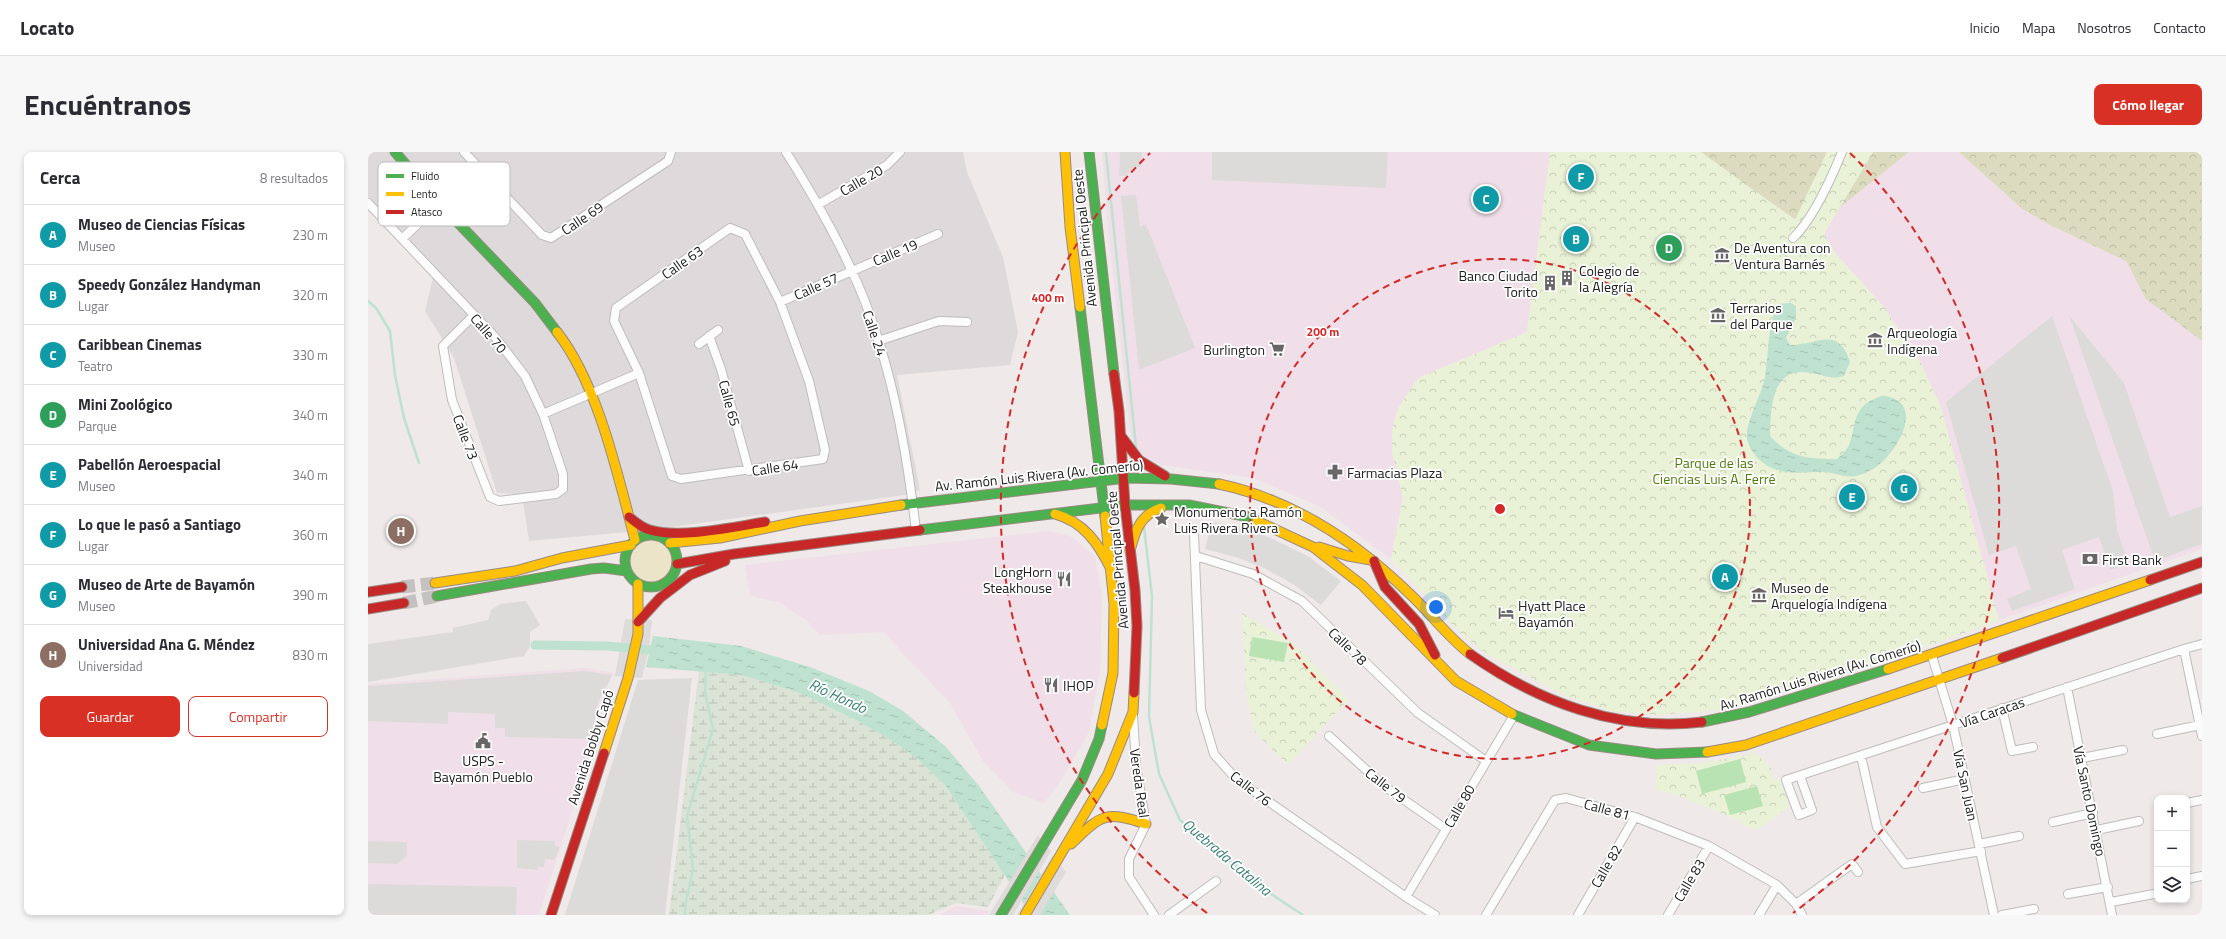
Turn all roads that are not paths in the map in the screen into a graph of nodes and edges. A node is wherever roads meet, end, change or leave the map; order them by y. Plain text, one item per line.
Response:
1 (396, 152) edge
2 (464, 152) edge
3 (671, 152) edge
4 (786, 152) edge
5 (900, 152) edge
6 (1065, 152) edge
7 (1842, 152) edge
8 (1091, 155) edge
9 (404, 162) edge
10 (473, 162) edge
11 (510, 202) edge
12 (368, 203) edge
13 (819, 204) junction
14 (378, 214) edge
15 (390, 226) edge
16 (415, 226) edge
17 (461, 226) edge
18 (938, 234) dead end
19 (1793, 238) dead end
20 (402, 239) junction
21 (852, 270) junction
22 (780, 302) junction
23 (474, 314) junction
24 (967, 322) dead end
25 (718, 330) dead end
26 (709, 336) junction
27 (878, 341) junction
28 (700, 344) dead end
29 (639, 373) junction
30 (590, 392) junction
31 (543, 414) junction
32 (1120, 436) junction
33 (749, 471) junction
34 (1124, 478) junction
35 (1172, 479) junction
36 (1102, 482) junction
37 (561, 490) joint
38 (913, 502) junction
39 (1175, 504) junction
40 (1125, 505) junction
41 (1104, 507) junction
42 (1050, 513) junction
43 (629, 517) junction
44 (794, 522) junction
45 (916, 531) junction
46 (1194, 534) dead end
47 (633, 543) junction
48 (670, 543) junction
49 (1308, 544) junction
50 (1130, 551) junction
51 (734, 554) junction
52 (1196, 556) junction
53 (1374, 561) junction
54 (2202, 562) edge
55 (678, 564) junction
56 (1111, 569) junction
57 (627, 571) junction
58 (435, 583) tunnel mouth
59 (638, 584) junction
60 (2202, 588) edge
61 (368, 592) edge
62 (437, 596) tunnel mouth
63 (368, 609) edge
64 (638, 622) junction
65 (2202, 644) edge
66 (2184, 649) junction
67 (1932, 656) junction
68 (1442, 667) junction
69 (1939, 680) junction
70 (2067, 687) junction
71 (2002, 708) junction
72 (1133, 712) junction
73 (1514, 715) junction
74 (1953, 725) junction
75 (2200, 725) junction
76 (2157, 734) dead end
77 (1329, 736) dead end
78 (2202, 736) edge
79 (2033, 747) dead end
80 (2123, 750) dead end
81 (1861, 756) junction
82 (2082, 758) junction
83 (1486, 761) junction
84 (1800, 776) junction
85 (1966, 779) junction
86 (1923, 788) dead end
87 (2202, 800) edge
88 (2190, 802) edge
89 (2093, 814) junction
90 (1635, 817) junction
91 (2139, 821) dead end
92 (2053, 822) dead end
93 (1146, 824) junction
94 (1446, 829) junction
95 (2097, 830) junction
96 (2020, 836) dead end
97 (1709, 846) junction
98 (1980, 848) junction
99 (1061, 854) junction
100 (1858, 872) dead end
101 (2202, 876) edge
102 (2190, 878) edge
103 (1216, 881) dead end
104 (1777, 885) junction
105 (2108, 887) junction
106 (2068, 894) dead end
107 (2154, 894) dead end
108 (1406, 897) junction
109 (2111, 902) junction
110 (1796, 904) junction
111 (2034, 909) dead end
112 (551, 915) edge
113 (1002, 915) edge
114 (1025, 915) edge
115 (1154, 915) edge
116 (1169, 915) edge
117 (1435, 915) edge
118 (1486, 915) edge
119 (1578, 915) edge
120 (1668, 915) edge
121 (1759, 915) edge
122 (1802, 915) edge
123 (1994, 915) edge
124 (2002, 915) edge
125 (2112, 915) edge

1 - 9 main road
2 - 10 street, Calle 69
3 - 11 street, Calle 69
4 - 13 street, Calle 24
5 - 13 street, Calle 20
6 - 36 main road, Avenida Principal Oeste
7 - 19 street
8 - 32 main road, Avenida Principal Oeste
12 - 14 street, Calle 70
13 - 21 street, Calle 24
15 - 20 street, Calle 70
16 - 20 street
17 - 30 main road
18 - 21 street, Calle 19
20 - 23 street, Calle 70
21 - 22 street, Calle 57
21 - 27 street, Calle 24
22 - 29 street, Calle 63
22 - 33 street, Calle 64
23 - 31 street, Calle 70
23 - 37 street, Calle 73
24 - 27 street
25 - 26 street
26 - 28 street
26 - 33 street, Calle 65
27 - 38 street, Calle 24
29 - 30 street
29 - 33 street, Calle 64
30 - 31 street
30 - 43 main road
31 - 37 street, Calle 70
32 - 34 main road, Avenida Principal Oeste
32 - 35 main road
34 - 35 main road, Av. Ramón Luis Rivera (Av. Comerío)
34 - 36 main road, Av. Ramón Luis Rivera (Av. Comerío)
34 - 40 main road, Avenida Principal Oeste
35 - 53 main road, Av. Ramón Luis Rivera (Av. Comerío)
36 - 38 main road, Av. Ramón Luis Rivera (Av. Comerío)
36 - 41 main road, Avenida Principal Oeste
38 - 44 main road, Av. Ramón Luis Rivera (Av. Comerío)
38 - 45 street, Calle 24
39 - 40 main road
39 - 49 main road
39 - 50 main road
40 - 41 main road
40 - 50 main road, Avenida Principal Oeste
41 - 42 main road
41 - 56 main road, Avenida Principal Oeste
42 - 45 main road
42 - 56 main road
43 - 44 main road
43 - 47 main road
44 - 48 main road, Av. Ramón Luis Rivera (Av. Comerío)
45 - 51 main road
46 - 52 street, Calle 76
47 - 48 main road
47 - 57 main road
47 - 58 main road
48 - 55 main road
49 - 53 main road
49 - 68 main road
50 - 72 main road, Avenida Principal Oeste
51 - 55 main road
51 - 64 main road
52 - 83 street, Calle 78
52 - 108 street, Calle 76
53 - 67 main road, Av. Ramón Luis Rivera (Av. Comerío)
53 - 68 main road
54 - 67 main road, Av. Ramón Luis Rivera (Av. Comerío)
55 - 59 main road
56 - 113 main road, Avenida Principal Oeste
57 - 59 main road
57 - 62 main road
59 - 64 main road, Avenida Bobby Capó
60 - 69 main road
61 - 63 main road
64 - 112 main road, Avenida Bobby Capó
65 - 66 street
66 - 70 street, Vía Caracas
66 - 75 street
67 - 69 street, Vía San Juan
68 - 73 main road
69 - 73 main road
69 - 74 street, Vía San Juan
70 - 71 street, Vía Caracas
70 - 82 street, Vía Santo Domingo
71 - 74 street, Vía Caracas
71 - 79 street
72 - 93 street, Vereda Real
72 - 99 main road, Avenida Principal Oeste
73 - 83 street, Calle 80
74 - 81 street, Vía Caracas
74 - 85 street, Vía San Juan
75 - 76 street
75 - 78 street
77 - 94 street, Calle 79
80 - 82 street
81 - 84 street, Vía Caracas
81 - 98 street
82 - 89 street, Vía Santo Domingo
83 - 94 street, Calle 80
84 - 84 street, Vía Caracas
85 - 86 street
85 - 98 street, Vía San Juan
87 - 88 street
89 - 92 street
89 - 95 street, Vía Santo Domingo
90 - 97 street, Calle 81
90 - 118 street, Calle 81
90 - 119 street, Calle 82
91 - 95 street
93 - 99 main road
93 - 115 street, Vereda Real
94 - 108 street, Calle 80
95 - 105 street, Vía Santo Domingo
96 - 98 street
97 - 104 street, Calle 81
97 - 120 street, Calle 83
98 - 123 street, Vía San Juan
99 - 114 main road, Avenida Principal Oeste
100 - 110 street
101 - 102 street
103 - 116 street
104 - 110 street, Calle 81
104 - 121 street
105 - 106 street
105 - 109 street, Vía Santo Domingo
107 - 109 street
108 - 117 street, Calle 76
109 - 125 street, Vía Santo Domingo
110 - 122 street, Calle 81
111 - 124 street

